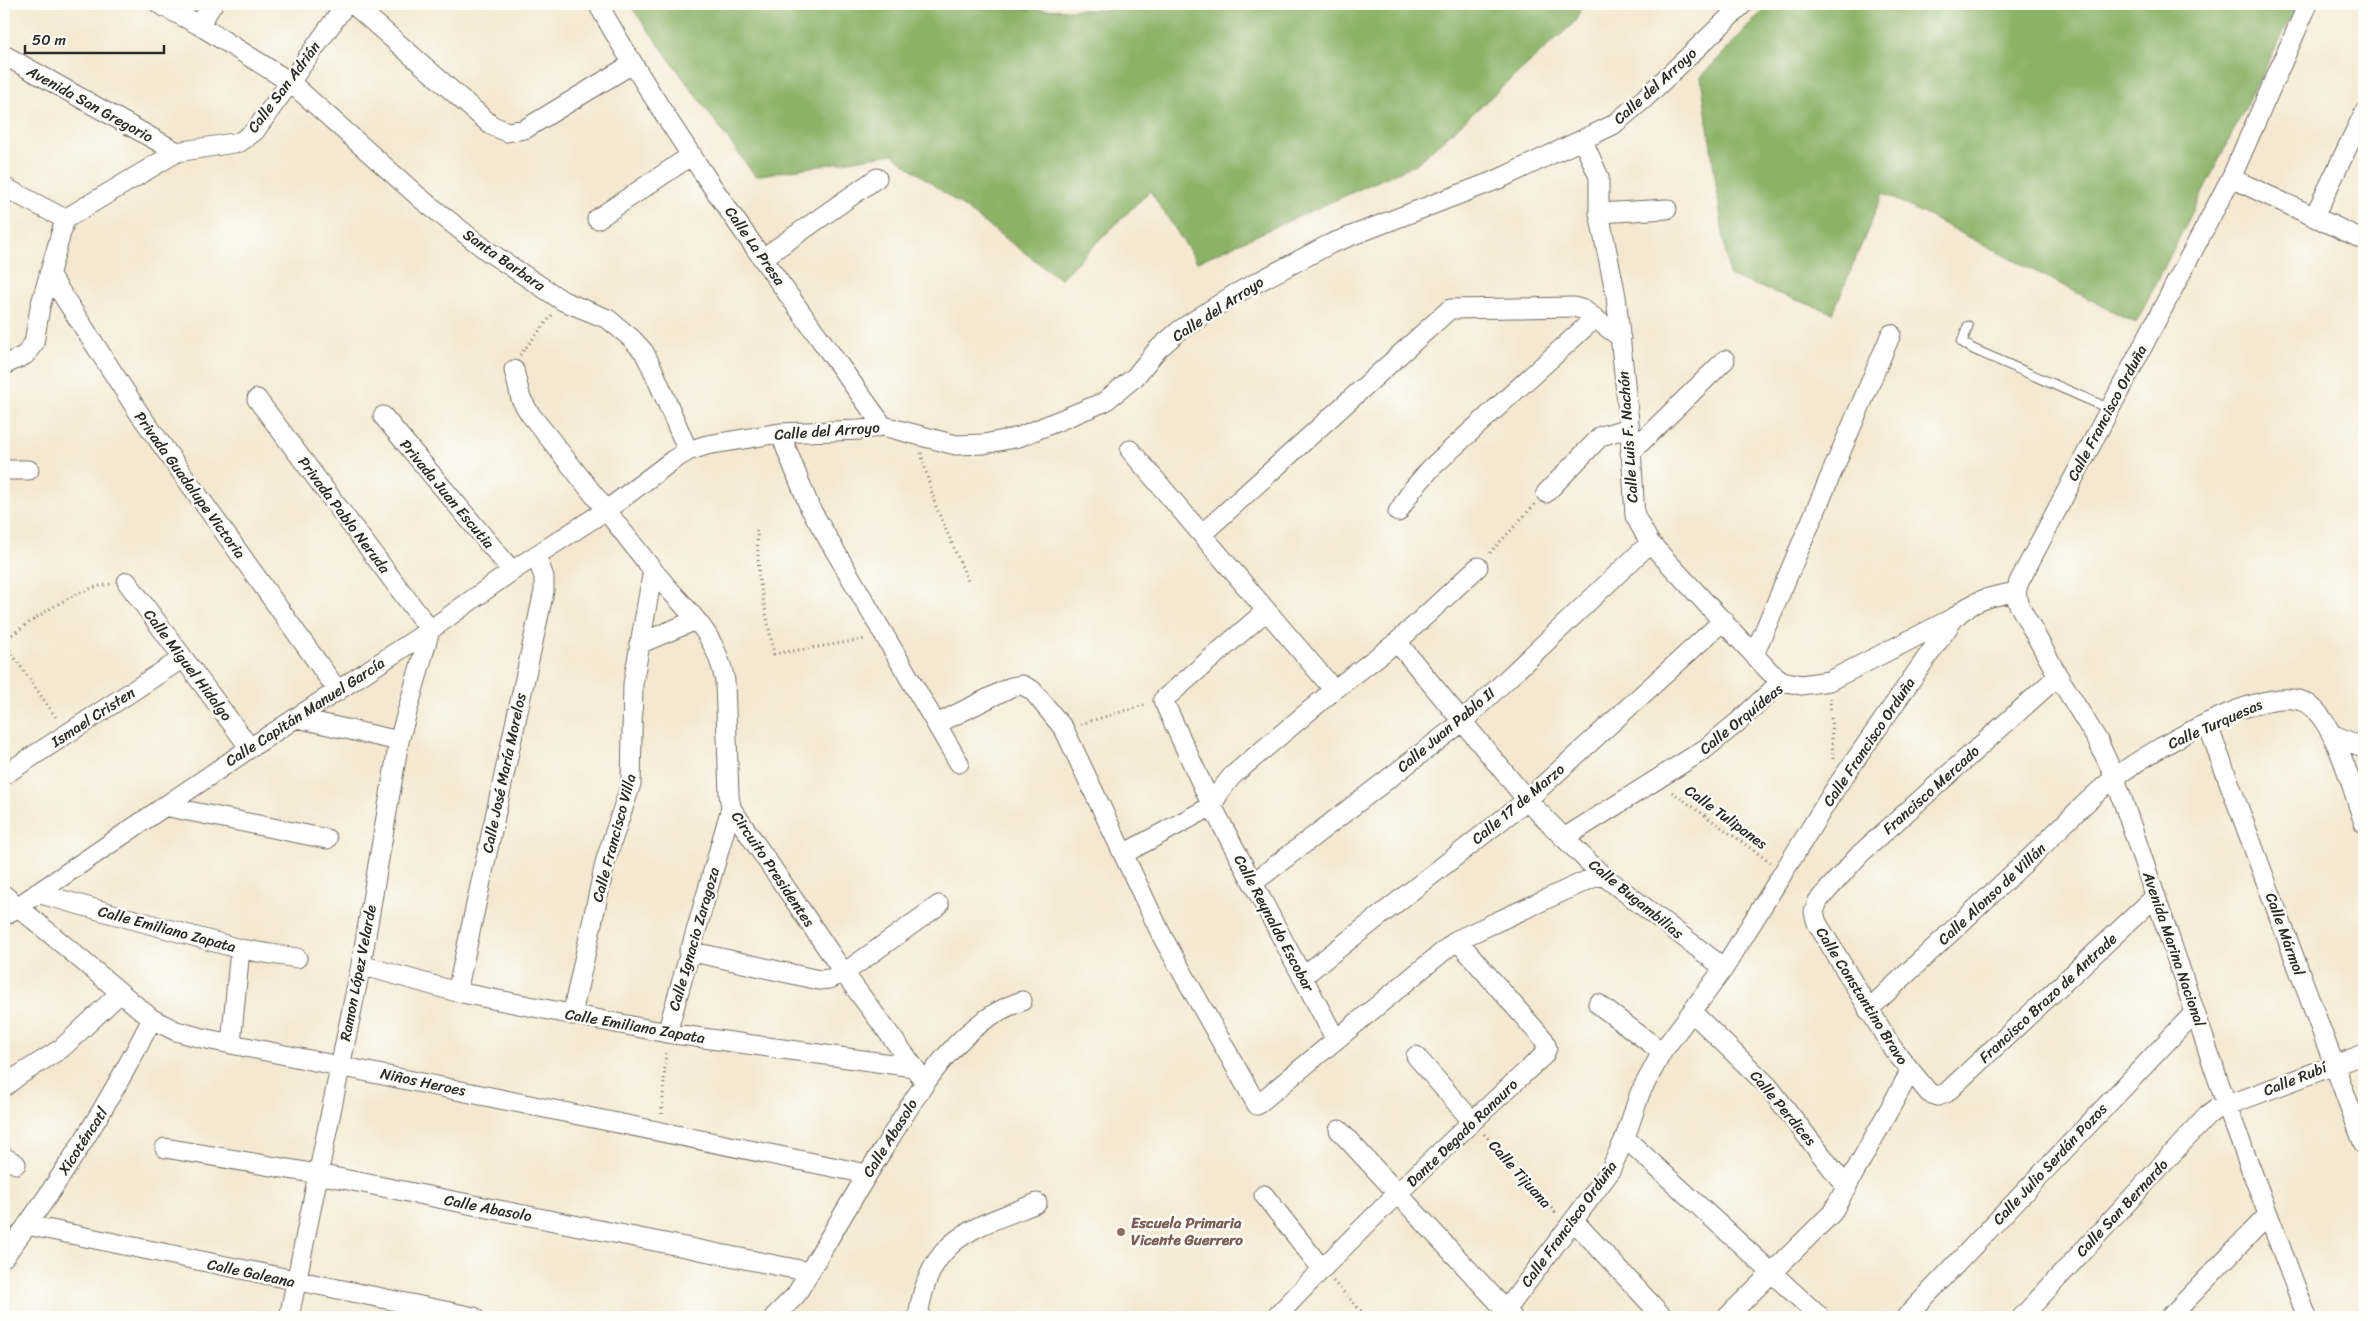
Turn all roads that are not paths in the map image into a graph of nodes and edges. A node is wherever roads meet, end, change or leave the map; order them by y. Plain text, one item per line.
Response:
1 (159, 4) edge
2 (213, 4) edge
3 (346, 4) edge
4 (353, 4) edge
5 (598, 4) edge
6 (1743, 4) edge
7 (2308, 4) edge
8 (199, 25) junction
9 (4, 55) edge
10 (632, 64) junction
11 (290, 82) junction
12 (2364, 113) edge
13 (1583, 141) junction
14 (177, 152) junction
15 (692, 155) junction
16 (877, 178) dead end
17 (2231, 178) junction
18 (4, 186) edge
19 (1668, 209) dead end
20 (1599, 213) junction
21 (2314, 217) junction
22 (65, 219) junction
23 (597, 219) dead end
24 (2364, 240) edge
25 (763, 258) junction
26 (49, 274) junction
27 (1596, 318) junction
28 (1968, 326) dead end
29 (1891, 334) dead end
30 (1620, 338) junction
31 (1725, 360) dead end
32 (4, 365) edge
33 (514, 370) road end
34 (257, 399) dead end
35 (2110, 409) junction
36 (383, 416) dead end
37 (883, 426) junction
38 (1630, 432) junction
39 (780, 433) junction
40 (1130, 450) dead end
41 (688, 452) junction
42 (1630, 453) junction
43 (4, 470) edge
44 (30, 470) dead end
45 (1546, 492) road end
46 (608, 509) junction
47 (1398, 512) dead end
48 (1202, 534) junction
49 (1650, 543) junction
50 (536, 555) junction
51 (1478, 567) road end
52 (653, 570) junction
53 (512, 571) junction
54 (127, 582) road end
55 (2016, 592) junction
56 (1266, 611) junction
57 (1955, 617) junction
58 (696, 620) junction
59 (1724, 620) junction
60 (430, 630) junction
61 (1397, 642) junction
62 (639, 644) junction
63 (1754, 655) junction
64 (182, 658) junction
65 (2058, 676) junction
66 (1782, 681) junction
67 (1334, 690) junction
68 (338, 691) junction
69 (297, 718) junction
70 (1462, 722) junction
71 (2207, 723) junction
72 (937, 724) junction
73 (2332, 734) junction
74 (400, 741) junction
75 (250, 748) junction
76 (2364, 748) edge
77 (960, 764) dead end
78 (4, 775) edge
79 (2115, 778) junction
80 (1527, 800) junction
81 (164, 806) junction
82 (1212, 806) junction
83 (731, 808) junction
84 (2364, 822) edge
85 (328, 838) dead end
86 (1564, 838) junction
87 (1125, 853) junction
88 (1601, 874) junction
89 (1253, 884) junction
90 (37, 894) junction
91 (2156, 896) junction
92 (939, 905) dead end
93 (9, 906) edge
94 (1814, 912) joint
95 (1457, 940) junction
96 (240, 949) junction
97 (690, 950) junction
98 (297, 958) dead end
99 (361, 965) junction
100 (1724, 968) junction
101 (844, 973) junction
102 (1302, 977) junction
103 (456, 992) junction
104 (120, 993) junction
105 (1022, 1001) dead end
106 (1598, 1004) dead end
107 (1868, 1010) junction
108 (1692, 1012) junction
109 (2195, 1012) junction
110 (572, 1015) junction
111 (152, 1019) junction
112 (667, 1033) junction
113 (1336, 1040) junction
114 (231, 1044) junction
115 (1662, 1052) junction
116 (2364, 1054) edge
117 (1416, 1056) dead end
118 (2334, 1064) junction
119 (341, 1065) junction
120 (913, 1067) junction
121 (1910, 1072) junction
122 (925, 1082) junction
123 (4, 1087) edge
124 (1938, 1096) joint
125 (2227, 1106) junction
126 (1472, 1121) junction
127 (1339, 1130) dead end
128 (1626, 1138) junction
129 (2364, 1144) edge
130 (165, 1148) dead end
131 (318, 1174) junction
132 (867, 1174) junction
133 (1847, 1188) junction
134 (1264, 1194) dead end
135 (1398, 1195) junction
136 (1037, 1203) dead end
137 (2268, 1216) junction
138 (1572, 1224) junction
139 (27, 1225) junction
140 (4, 1257) edge
141 (1322, 1269) junction
142 (810, 1272) junction
143 (1771, 1274) junction
144 (296, 1282) junction
145 (1506, 1315) edge
146 (289, 1317) edge
147 (474, 1317) edge
148 (774, 1317) edge
149 (918, 1317) edge
150 (1276, 1317) edge
151 (1663, 1317) edge
152 (1727, 1317) edge
153 (1820, 1317) edge
154 (1906, 1317) edge
155 (2022, 1317) edge
156 (2170, 1317) edge
157 (2307, 1317) edge

1 - 8 street, Santa Barbara
2 - 8 street
3 - 11 street, Calle San Adrián
4 - 10 street
5 - 10 street, Calle La Presa
6 - 13 street, Calle del Arroyo
7 - 17 street, Calle Francisco Orduña
8 - 11 street, Santa Barbara
9 - 14 street, Avenida San Gregorio
10 - 15 street, Calle La Presa
11 - 14 street, Calle San Adrián
11 - 41 street, Santa Barbara
12 - 21 street
13 - 20 street, Calle Luis F. Nachón
13 - 37 street, Calle del Arroyo
14 - 22 street
15 - 23 street
15 - 25 street, Calle La Presa
16 - 25 street
17 - 21 street
17 - 35 street, Calle Francisco Orduña
18 - 22 street
19 - 20 street
20 - 30 street, Calle Luis F. Nachón
21 - 24 street
22 - 26 street
25 - 37 street, Calle La Presa
26 - 32 street
26 - 68 street, Privada Guadalupe Victoria
27 - 30 street
27 - 47 street
27 - 48 street
28 - 35 lane
29 - 63 street
30 - 38 street, Calle Luis F. Nachón
31 - 42 street
33 - 46 street, Circuito Presidentes
34 - 60 street, Privada Pablo Neruda
35 - 55 street, Calle Francisco Orduña
36 - 53 street, Privada Juan Escutia
37 - 39 street, Calle del Arroyo
38 - 42 street, Calle Luis F. Nachón
38 - 45 street
39 - 41 street, Calle del Arroyo
39 - 72 street
40 - 48 street
41 - 46 street, Calle del Arroyo
42 - 49 street, Calle Luis F. Nachón
43 - 44 street
46 - 50 street, Calle Capitán Manuel García
46 - 52 street, Circuito Presidentes
48 - 56 street
49 - 59 street, Calle Luis F. Nachón
49 - 70 street, Calle Juan Pablo II
50 - 53 street, Calle Capitán Manuel García
50 - 103 street, Calle José María Morelos
51 - 61 street
52 - 58 street, Circuito Presidentes
52 - 62 street, Calle Francisco Villa
53 - 60 street, Calle Capitán Manuel García
54 - 64 street, Calle Miguel Hidalgo
55 - 57 street, Calle Francisco Orduña
55 - 65 street, Avenida Marina Nacional
56 - 67 street
56 - 82 street, Calle Reynaldo Escobar
57 - 66 street, Calle Orquídeas
57 - 100 street, Calle Francisco Orduña
58 - 62 street
58 - 83 street, Circuito Presidentes
59 - 63 street, Calle Luis F. Nachón
59 - 80 street, Calle 17 de Marzo
60 - 68 street, Calle Capitán Manuel García
60 - 74 street, Ramon López Velarde
61 - 67 street
61 - 70 street, Calle Bugambilias
62 - 110 street, Calle Francisco Villa
63 - 66 street, Calle Luis F. Nachón
64 - 75 street, Calle Miguel Hidalgo
64 - 78 street, Ismael Cristen
65 - 79 street, Avenida Marina Nacional
65 - 94 street, Francisco Mercado
66 - 86 street, Calle Orquídeas
67 - 82 street
68 - 69 street, Calle Capitán Manuel García
69 - 74 street
69 - 75 street, Calle Capitán Manuel García
70 - 80 street, Calle Bugambilias
70 - 89 street, Calle Juan Pablo II
71 - 73 street, Calle Turquesas
71 - 79 street, Calle Turquesas
71 - 118 street, Calle Mármol
72 - 77 street
72 - 87 street
73 - 76 street
73 - 84 street, Calle Turquesas
74 - 99 street, Ramon López Velarde
75 - 81 street, Calle Capitán Manuel García
79 - 91 street, Avenida Marina Nacional
79 - 107 street, Calle Alonso de Villán
80 - 86 street, Calle Bugambilias
80 - 102 street, Calle 17 de Marzo
81 - 85 street
81 - 90 street, Calle Capitán Manuel García
82 - 87 street
82 - 89 street, Calle Reynaldo Escobar
83 - 97 street, Calle Ignacio Zaragoza
83 - 101 street, Circuito Presidentes
86 - 88 street, Calle Bugambilias
87 - 113 street
88 - 95 street
88 - 100 street, Calle Bugambilias
89 - 102 street, Calle Reynaldo Escobar
90 - 93 street, Calle Capitán Manuel García
90 - 96 street, Calle Emiliano Zapata
91 - 109 street, Avenida Marina Nacional
91 - 124 street, Francisco Brazo de Antrade
92 - 101 street
93 - 104 street, Niños Heroes
94 - 107 street, Calle Constantino Bravo
95 - 113 street
95 - 126 street, Dante Degado Ranauro
96 - 98 street, Calle Emiliano Zapata
96 - 114 street
97 - 101 street
97 - 112 street, Calle Ignacio Zaragoza
99 - 103 street, Calle Emiliano Zapata
99 - 119 street, Ramon López Velarde
100 - 108 street, Calle Francisco Orduña
101 - 120 street, Circuito Presidentes
102 - 113 street, Calle Reynaldo Escobar
103 - 110 street, Calle Emiliano Zapata
104 - 111 street, Niños Heroes
104 - 123 street
105 - 122 street, Calle Abasolo
106 - 115 street
107 - 121 street, Calle Constantino Bravo
108 - 115 street, Calle Francisco Orduña
108 - 133 street, Calle Perdices
109 - 125 street, Avenida Marina Nacional
109 - 154 street, Calle Julio Serdán Pozos
110 - 112 street, Calle Emiliano Zapata
111 - 114 street, Niños Heroes
111 - 139 street, Xicoténcatl
112 - 120 street, Calle Emiliano Zapata
114 - 119 street, Niños Heroes
115 - 128 street, Calle Francisco Orduña
116 - 118 street, Calle Rubí
117 - 126 street
118 - 125 street, Calle Rubí
118 - 129 street, Calle Mármol
119 - 131 street, Ramon López Velarde
119 - 132 street, Niños Heroes
120 - 122 street, Circuito Presidentes
121 - 124 street, Calle Constantino Bravo
121 - 133 street
122 - 132 street, Calle Abasolo
125 - 137 street, Avenida Marina Nacional
125 - 155 street, Calle San Bernardo
126 - 135 street, Dante Degado Ranauro
127 - 135 street
128 - 138 street, Calle Francisco Orduña
128 - 143 street
130 - 131 street, Calle Abasolo
131 - 142 street, Calle Abasolo
131 - 144 street, Ramon López Velarde
132 - 142 street, Calle Abasolo
133 - 143 street
134 - 141 street
135 - 141 street, Dante Degado Ranauro
135 - 145 street
136 - 149 street
137 - 156 street
137 - 157 street, Avenida Marina Nacional
138 - 145 street, Calle Francisco Orduña
138 - 151 street
139 - 140 street, Xicoténcatl
139 - 144 street, Calle Galeana
141 - 150 street, Dante Degado Ranauro
142 - 148 street, Calle Abasolo
143 - 152 street
143 - 153 street
144 - 146 street, Ramon López Velarde
144 - 147 street, Calle Galeana

